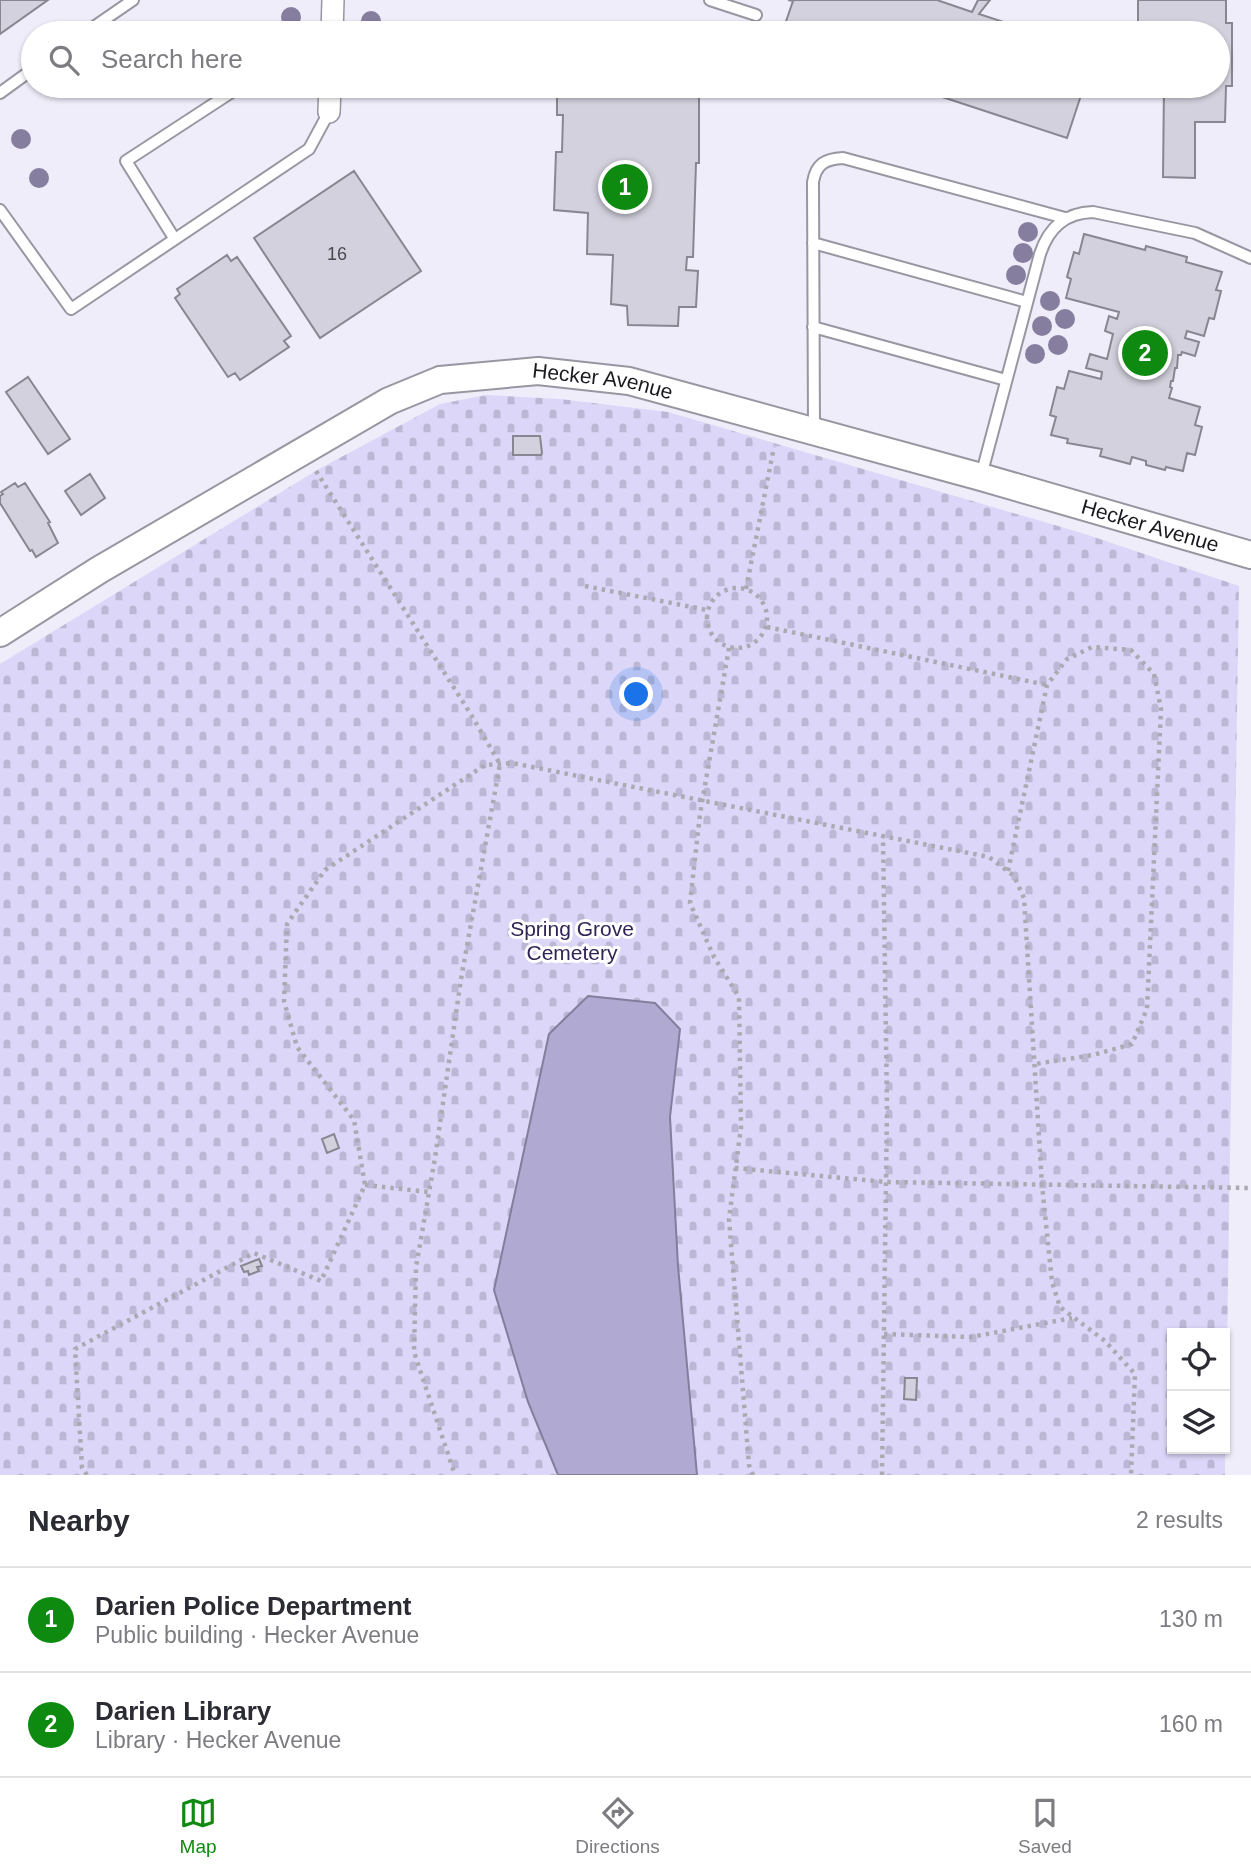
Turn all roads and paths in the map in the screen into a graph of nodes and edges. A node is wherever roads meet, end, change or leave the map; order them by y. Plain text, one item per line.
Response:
1 (132, 0) edge
2 (332, 0) edge
3 (709, 0) edge
4 (756, 15) dead end
5 (102, 21) edge
6 (332, 21) edge
7 (21, 78) edge
8 (0, 93) edge
9 (223, 98) edge
10 (330, 98) edge
11 (329, 113) joint
12 (0, 210) edge
13 (1065, 218) junction
14 (174, 238) junction
15 (813, 243) junction
16 (1251, 258) edge
17 (1027, 302) junction
18 (813, 327) junction
19 (1006, 380) junction
20 (779, 423) junction
21 (814, 432) junction
22 (304, 452) junction
23 (981, 477) junction
24 (1251, 555) edge
25 (585, 586) dead end
26 (746, 589) junction
27 (708, 610) junction
28 (767, 627) junction
29 (0, 633) edge
30 (729, 648) junction
31 (1047, 685) junction
32 (499, 764) junction
33 (702, 800) junction
34 (883, 836) junction
35 (1008, 871) junction
36 (1034, 1064) junction
37 (736, 1168) junction
38 (886, 1182) junction
39 (365, 1185) junction
40 (1042, 1185) junction
41 (1251, 1188) edge
42 (429, 1192) junction
43 (1072, 1318) junction
44 (884, 1334) junction
45 (87, 1475) edge
46 (455, 1475) edge
47 (753, 1475) edge
48 (882, 1475) edge
49 (1131, 1475) edge

1 - 5 lane
2 - 6 street
3 - 4 lane
7 - 8 lane
9 - 14 lane
10 - 11 street
11 - 14 lane
12 - 14 lane
13 - 15 lane
13 - 16 lane
13 - 17 lane
15 - 17 lane
15 - 18 lane
17 - 19 lane
18 - 19 lane
18 - 21 lane
19 - 23 lane
20 - 21 street, Hecker Avenue
20 - 22 street, Hecker Avenue
20 - 26 path
21 - 23 street, Hecker Avenue
22 - 29 street, Hecker Avenue
22 - 32 path
23 - 24 street, Hecker Avenue
25 - 27 path
26 - 27 path
26 - 28 path
27 - 30 path
28 - 30 path
28 - 31 path
30 - 33 path
31 - 35 path
31 - 36 path
32 - 33 path
32 - 39 path
32 - 42 path
33 - 34 path
33 - 37 path
34 - 35 path
34 - 38 path
35 - 36 path
36 - 40 path
37 - 38 path
37 - 47 path
38 - 40 path
38 - 44 path
39 - 42 path
39 - 45 path
40 - 41 path
40 - 43 path
42 - 46 path
43 - 44 path
43 - 49 path
44 - 48 path

